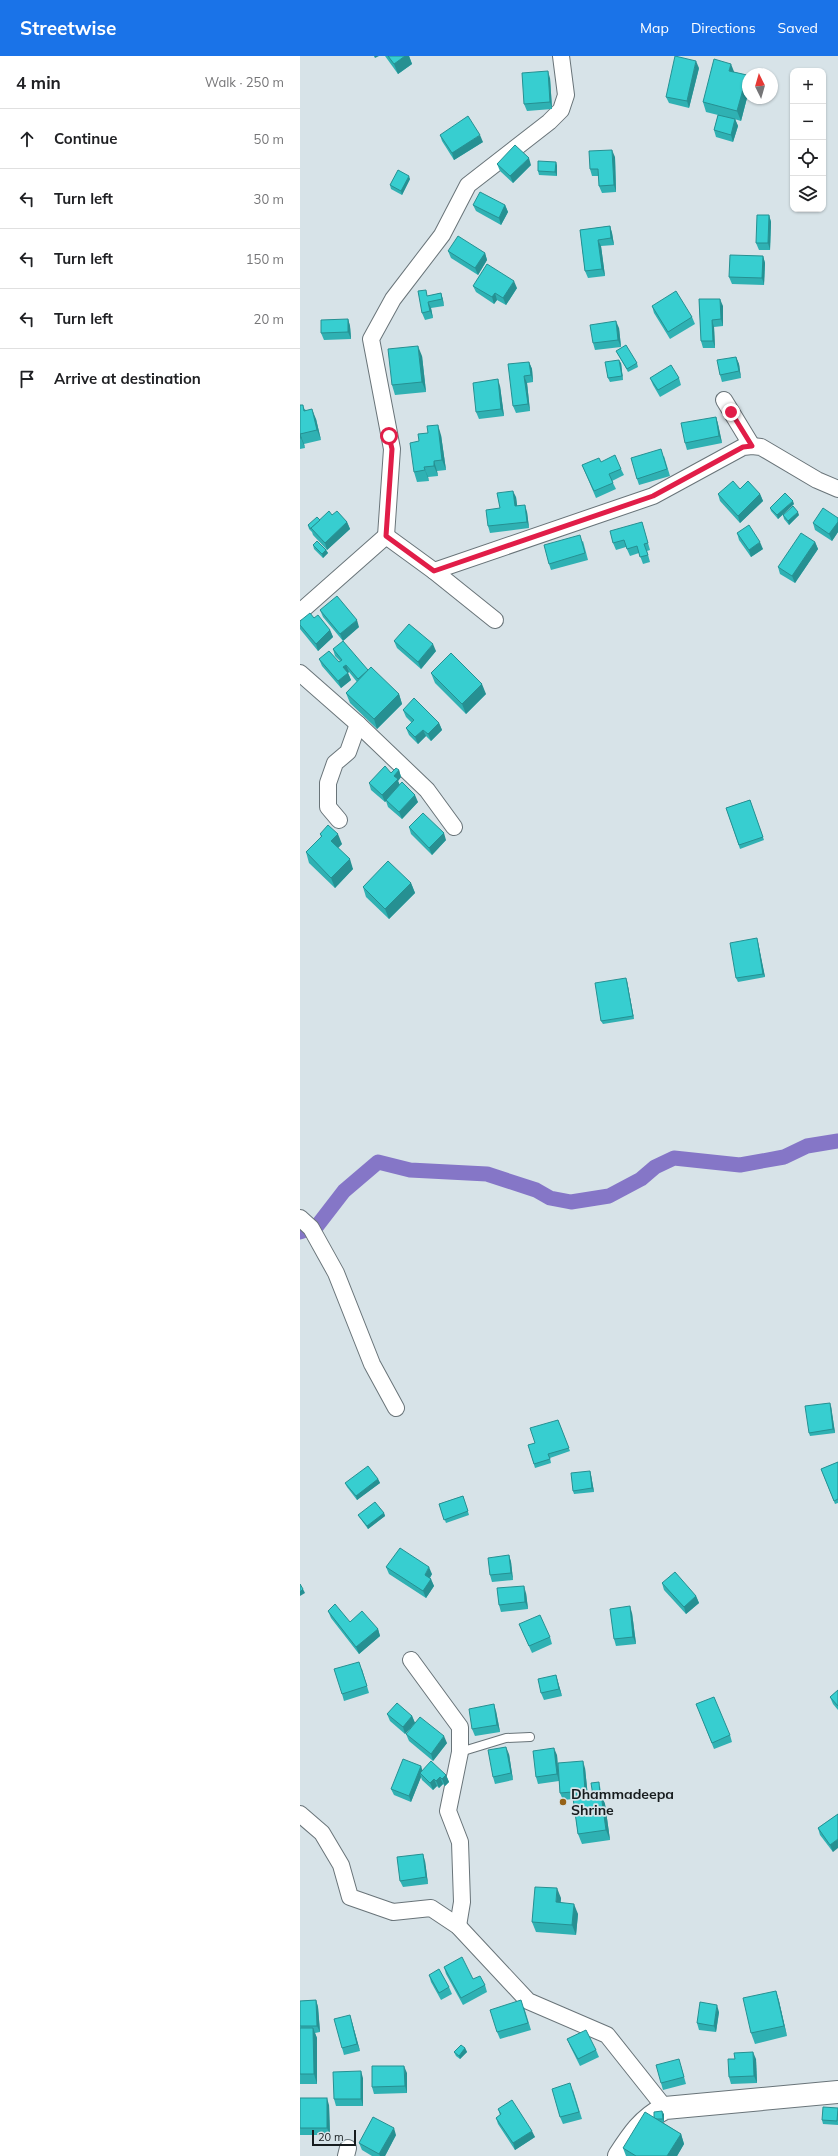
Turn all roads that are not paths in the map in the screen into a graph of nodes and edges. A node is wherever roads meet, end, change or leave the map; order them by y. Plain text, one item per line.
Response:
1 (561, 56) edge
2 (724, 400) dead end
3 (752, 446) junction
4 (838, 489) edge
5 (386, 536) junction
6 (434, 571) junction
7 (300, 612) edge
8 (495, 620) dead end
9 (300, 673) edge
10 (358, 724) junction
11 (339, 820) dead end
12 (454, 827) dead end
13 (300, 1218) edge
14 (396, 1408) dead end
15 (411, 1660) dead end
16 (530, 1737) dead end
17 (460, 1752) junction
18 (300, 1814) edge
19 (458, 1926) junction
20 (838, 2092) edge
21 (665, 2108) junction
22 (619, 2156) edge

1 - 5 street
2 - 3 street
3 - 4 street
3 - 6 street
5 - 6 street
5 - 7 street
6 - 8 street
9 - 10 street
10 - 11 street
10 - 12 street
13 - 14 street
15 - 17 street
16 - 17 lane
17 - 19 street
18 - 19 street
19 - 21 street
20 - 21 street
21 - 22 street

